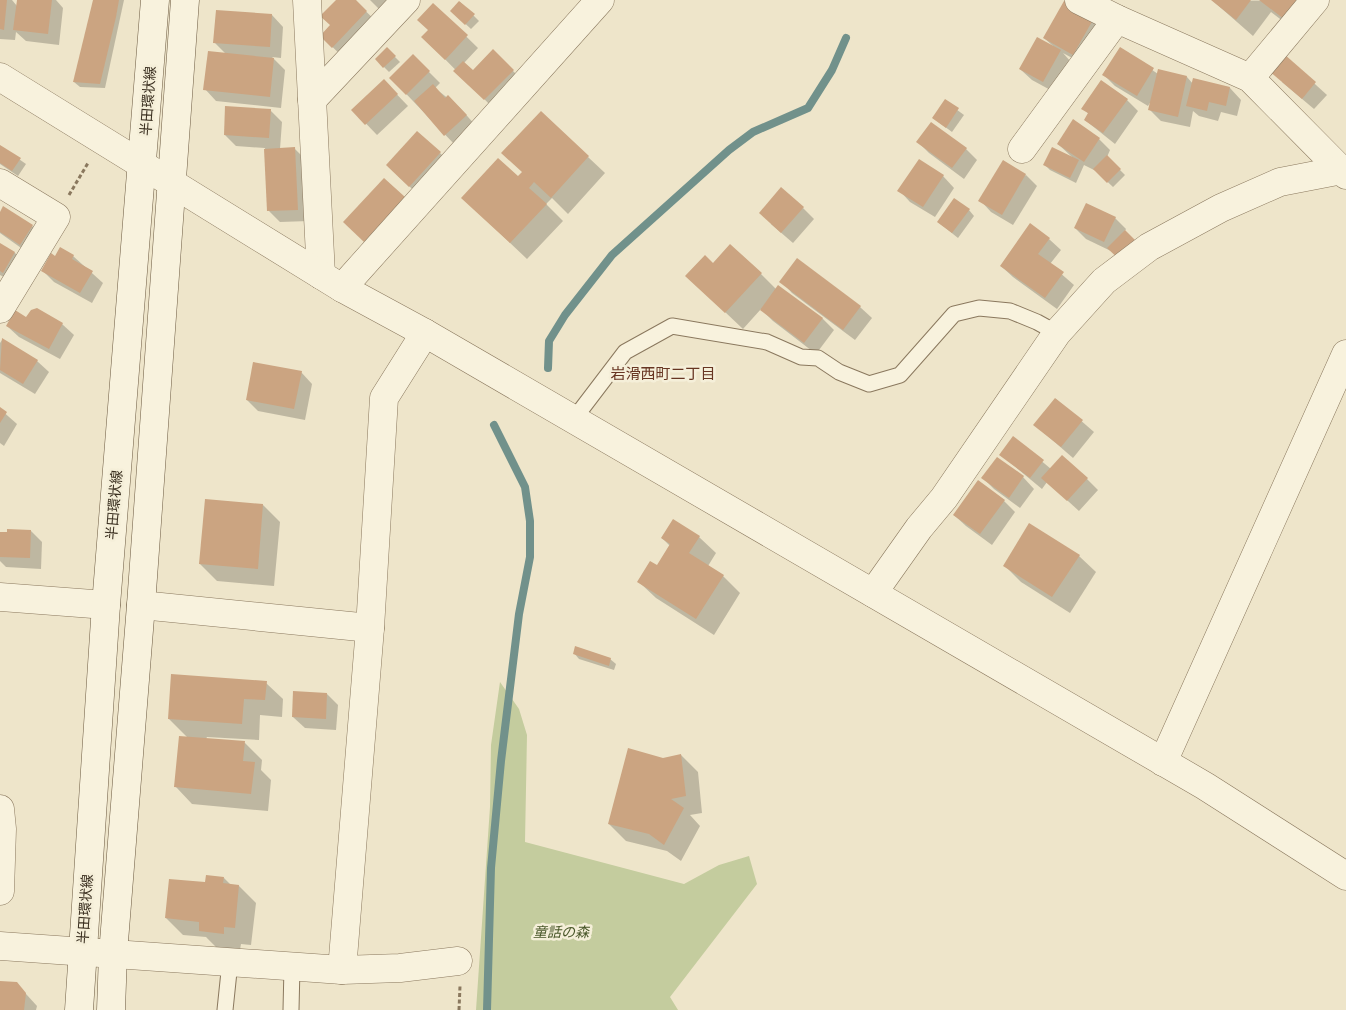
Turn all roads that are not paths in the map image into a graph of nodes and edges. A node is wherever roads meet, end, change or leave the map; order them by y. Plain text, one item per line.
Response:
1 (156, 0) edge
2 (185, 0) edge
3 (307, 0) edge
4 (406, 0) edge
5 (600, 0) edge
6 (1080, 0) edge
7 (1315, 0) edge
8 (1117, 19) junction
9 (0, 77) edge
10 (1250, 78) junction
11 (312, 100) junction
12 (1022, 149) dead end
13 (143, 165) junction
14 (1344, 173) edge
15 (0, 182) edge
16 (171, 183) junction
17 (332, 282) junction
18 (2, 300) edge
19 (425, 333) junction
20 (1057, 334) junction
21 (1346, 354) edge
22 (574, 419) junction
23 (873, 593) junction
24 (0, 597) edge
25 (106, 605) junction
26 (141, 605) junction
27 (370, 628) junction
28 (1163, 762) junction
29 (0, 809) edge
30 (1346, 876) edge
31 (0, 891) edge
32 (0, 946) edge
33 (82, 952) junction
34 (113, 954) junction
35 (458, 961) dead end
36 (230, 962) junction
37 (292, 967) junction
38 (342, 970) junction
39 (79, 1010) edge
40 (111, 1010) edge
41 (225, 1010) edge
42 (291, 1010) edge

1 - 13 street, 半田環状線
2 - 16 street
3 - 11 street
4 - 11 street
5 - 17 street
6 - 8 street
7 - 10 street
8 - 10 street
8 - 12 street
9 - 13 street
10 - 14 street
11 - 17 street
13 - 16 street
13 - 25 street, 半田環状線
14 - 20 street
15 - 18 street
16 - 17 street
16 - 26 street
17 - 19 street
19 - 22 street
19 - 27 street
20 - 22 lane
20 - 23 street
21 - 28 street
22 - 23 street
23 - 28 street
24 - 25 street
25 - 33 street, 半田環状線
26 - 27 street
26 - 34 street
27 - 38 street
28 - 30 street
29 - 31 street
32 - 33 street
33 - 34 street
33 - 39 street, 半田環状線
34 - 36 street
34 - 40 street
35 - 38 street
36 - 37 street
36 - 41 lane
37 - 38 street
37 - 42 lane

